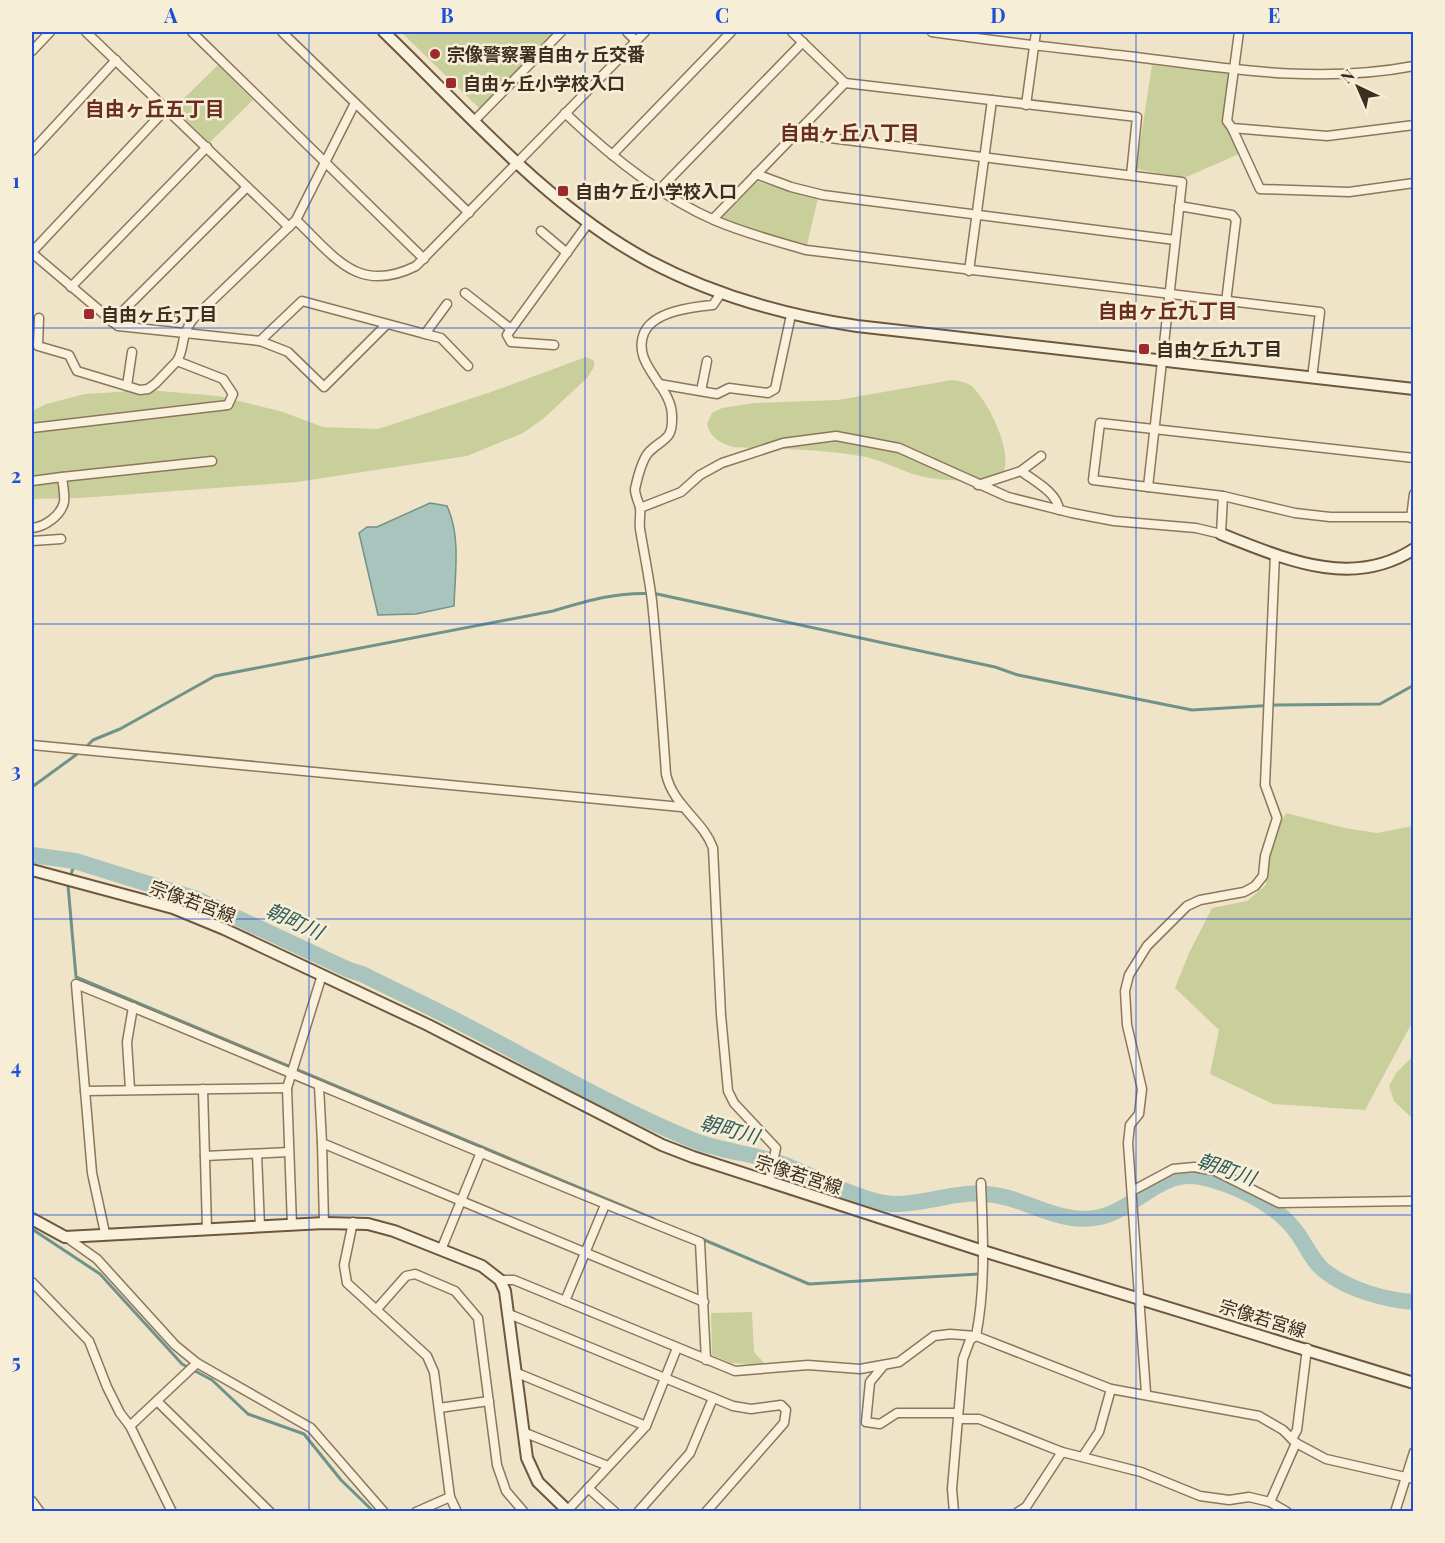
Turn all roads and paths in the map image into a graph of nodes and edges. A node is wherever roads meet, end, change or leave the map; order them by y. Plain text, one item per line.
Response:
1 (50, 32) edge
2 (86, 32) edge
3 (192, 32) edge
4 (282, 32) edge
5 (384, 32) edge
6 (561, 32) edge
7 (627, 32) edge
8 (645, 32) edge
9 (731, 32) edge
10 (792, 32) edge
11 (932, 32) edge
12 (1036, 32) edge
13 (1239, 32) edge
14 (636, 40) junction
15 (803, 42) junction
16 (1035, 45) junction
17 (32, 51) edge
18 (116, 60) junction
19 (1413, 66) edge
20 (1234, 70) junction
21 (845, 83) junction
22 (992, 100) junction
23 (356, 103) junction
24 (1026, 105) junction
25 (166, 109) junction
26 (565, 113) junction
27 (475, 120) junction
28 (1413, 125) edge
29 (1232, 128) junction
30 (800, 129) junction
31 (207, 147) junction
32 (32, 151) edge
33 (612, 155) junction
34 (984, 157) junction
35 (325, 161) junction
36 (519, 162) junction
37 (756, 174) junction
38 (1131, 175) junction
39 (1413, 183) edge
40 (247, 187) junction
41 (660, 189) junction
42 (1179, 207) junction
43 (469, 213) junction
44 (977, 214) junction
45 (713, 219) junction
46 (296, 220) junction
47 (589, 222) junction
48 (289, 227) junction
49 (541, 231) dead end
50 (1175, 240) junction
51 (32, 252) edge
52 (567, 253) junction
53 (424, 259) junction
54 (969, 271) junction
55 (71, 287) junction
56 (465, 293) dead end
57 (721, 293) junction
58 (1168, 296) junction
59 (1226, 302) junction
60 (447, 304) dead end
61 (791, 315) junction
62 (39, 318) dead end
63 (112, 322) junction
64 (386, 325) junction
65 (511, 329) junction
66 (183, 333) junction
67 (425, 334) junction
68 (260, 341) junction
69 (554, 345) dead end
70 (132, 352) dead end
71 (177, 361) junction
72 (707, 361) dead end
73 (1160, 361) junction
74 (468, 366) dead end
75 (1312, 378) junction
76 (659, 384) junction
77 (127, 386) junction
78 (1413, 389) edge
79 (701, 391) junction
80 (32, 428) edge
81 (1154, 429) junction
82 (1041, 456) dead end
83 (1413, 458) edge
84 (212, 460) dead end
85 (1021, 471) junction
86 (62, 477) junction
87 (32, 481) edge
88 (978, 485) junction
89 (1148, 487) junction
90 (1413, 494) edge
91 (1223, 496) junction
92 (640, 508) junction
93 (1059, 510) junction
94 (1412, 517) edge
95 (32, 528) edge
96 (1221, 534) junction
97 (61, 539) dead end
98 (32, 541) edge
99 (1413, 549) edge
100 (1275, 554) junction
101 (32, 746) edge
102 (681, 807) junction
103 (32, 870) edge
104 (322, 975) junction
105 (133, 1007) junction
106 (292, 1071) junction
107 (319, 1086) junction
108 (287, 1088) junction
109 (130, 1089) junction
110 (202, 1089) junction
111 (85, 1090) junction
112 (322, 1143) junction
113 (289, 1152) junction
114 (481, 1152) junction
115 (257, 1154) junction
116 (205, 1156) junction
117 (769, 1181) junction
118 (981, 1183) dead end
119 (1132, 1191) junction
120 (461, 1201) junction
121 (1413, 1201) edge
122 (605, 1205) junction
123 (32, 1219) edge
124 (353, 1222) junction
125 (324, 1223) junction
126 (292, 1225) junction
127 (260, 1227) junction
128 (207, 1229) junction
129 (105, 1233) junction
130 (65, 1237) junction
131 (441, 1250) junction
132 (984, 1251) junction
133 (585, 1252) junction
134 (500, 1280) junction
135 (32, 1282) edge
136 (1140, 1298) junction
137 (565, 1301) junction
138 (704, 1302) junction
139 (376, 1310) junction
140 (509, 1314) junction
141 (976, 1336) junction
142 (678, 1348) junction
143 (1307, 1348) junction
144 (706, 1360) junction
145 (197, 1363) junction
146 (884, 1365) junction
147 (516, 1373) junction
148 (666, 1378) junction
149 (1413, 1383) edge
150 (1111, 1389) junction
151 (1146, 1393) junction
152 (713, 1398) junction
153 (489, 1401) junction
154 (158, 1402) junction
155 (439, 1408) junction
156 (959, 1416) junction
157 (130, 1426) junction
158 (646, 1426) junction
159 (523, 1432) junction
160 (1294, 1441) junction
161 (1062, 1452) junction
162 (1413, 1452) edge
163 (1083, 1456) junction
164 (608, 1466) junction
165 (1410, 1478) edge
166 (588, 1488) junction
167 (450, 1497) junction
168 (32, 1501) edge
169 (1270, 1502) junction
170 (568, 1511) edge
171 (40, 1512) edge
172 (172, 1512) edge
173 (270, 1512) edge
174 (384, 1512) edge
175 (416, 1512) edge
176 (457, 1512) edge
177 (524, 1512) edge
178 (615, 1512) edge
179 (638, 1512) edge
180 (706, 1512) edge
181 (954, 1512) edge
182 (1018, 1512) edge
183 (1287, 1512) edge
184 (1395, 1512) edge

1 - 17 street
2 - 18 street
3 - 35 street
4 - 23 street
5 - 27 street
6 - 27 street
7 - 14 street
8 - 14 street
9 - 33 street
10 - 15 street
11 - 16 street
12 - 16 street
13 - 20 street
14 - 26 street
15 - 21 street
15 - 41 street
16 - 20 street
16 - 24 street
18 - 25 street
18 - 32 street
19 - 20 street
20 - 29 street
21 - 22 street
21 - 30 street
22 - 24 street
22 - 34 street
23 - 35 street
23 - 43 street
24 - 38 street
25 - 31 street
25 - 51 street
26 - 33 street
26 - 36 street
27 - 36 street
28 - 29 street
29 - 39 street
30 - 34 street
30 - 37 street
31 - 40 street
31 - 55 street
33 - 41 street
34 - 38 street
34 - 44 street
35 - 46 street
35 - 53 street
36 - 43 street
36 - 47 street
37 - 44 street
37 - 45 street
38 - 42 street
40 - 48 street
40 - 63 street
41 - 45 street
42 - 50 street
42 - 59 street
43 - 53 street
44 - 50 street
44 - 54 street
45 - 54 street
46 - 48 street
46 - 53 street
47 - 52 street
47 - 57 street
48 - 66 street
49 - 52 street
50 - 58 street
51 - 55 street
52 - 65 street
54 - 58 street
55 - 63 street
56 - 65 street
57 - 61 street
57 - 76 street
58 - 59 street
58 - 73 street
59 - 75 street
60 - 67 street
61 - 73 street
61 - 79 street
62 - 77 street
63 - 66 street
64 - 67 street
64 - 68 street
64 - 68 street
65 - 69 street
66 - 68 street
66 - 71 street
67 - 74 street
70 - 77 street
71 - 77 street
71 - 80 street
72 - 79 street
73 - 75 street
73 - 81 street
75 - 78 street
76 - 79 street
76 - 92 street
81 - 83 street
81 - 89 street
81 - 89 street
82 - 85 street
84 - 86 street
85 - 88 street
85 - 93 street
86 - 87 street
86 - 95 street
88 - 92 street
88 - 93 street
89 - 91 street
90 - 94 street
91 - 94 street
91 - 96 street
92 - 102 street
93 - 96 street
96 - 100 street
97 - 98 street
99 - 100 street
100 - 119 street
101 - 102 street
102 - 117 street
103 - 104 street, 宗像若宮線
104 - 106 street
104 - 117 street, 宗像若宮線
105 - 106 street
105 - 109 street
105 - 111 street
106 - 107 street
106 - 108 street
107 - 112 street
107 - 114 street
108 - 110 street
108 - 113 street
109 - 110 street
109 - 111 street
110 - 116 street
111 - 129 street
112 - 120 street
112 - 125 street
113 - 115 street
113 - 126 street
114 - 120 street
114 - 122 street
115 - 116 street
115 - 127 street
116 - 128 street
117 - 132 street, 宗像若宮線
118 - 132 street
119 - 121 street
119 - 136 street
120 - 131 street
120 - 133 street
122 - 133 street
122 - 138 street
123 - 130 street
124 - 125 street
124 - 131 street
124 - 139 street
125 - 126 street
126 - 127 street
127 - 128 street
128 - 129 street
129 - 130 street
130 - 145 street
131 - 134 street
132 - 136 street, 宗像若宮線
132 - 141 street
133 - 137 street
133 - 138 street
134 - 137 street
134 - 140 street
135 - 157 street
136 - 143 street, 宗像若宮線
136 - 151 street
137 - 142 street
138 - 144 street
139 - 153 street
139 - 155 street
140 - 147 street
140 - 148 street
141 - 146 street
141 - 150 street
141 - 156 street
142 - 144 street
142 - 148 street
143 - 149 street, 宗像若宮線
143 - 160 street
144 - 146 street
145 - 154 street
145 - 174 street
146 - 156 street
147 - 158 street
147 - 159 street
148 - 152 street
148 - 158 street
150 - 151 street
150 - 163 street
151 - 160 street
152 - 179 street
152 - 180 street
153 - 155 street
153 - 177 street
154 - 157 street
154 - 173 street
155 - 167 street
156 - 161 street
156 - 181 street
157 - 172 street
158 - 164 street
159 - 164 street
159 - 170 street
160 - 165 street
160 - 169 street
161 - 163 street
161 - 182 street
162 - 165 street
163 - 169 street
164 - 166 street
165 - 184 street
166 - 170 street
166 - 178 street
167 - 175 street
167 - 176 street
168 - 171 street
169 - 183 street

